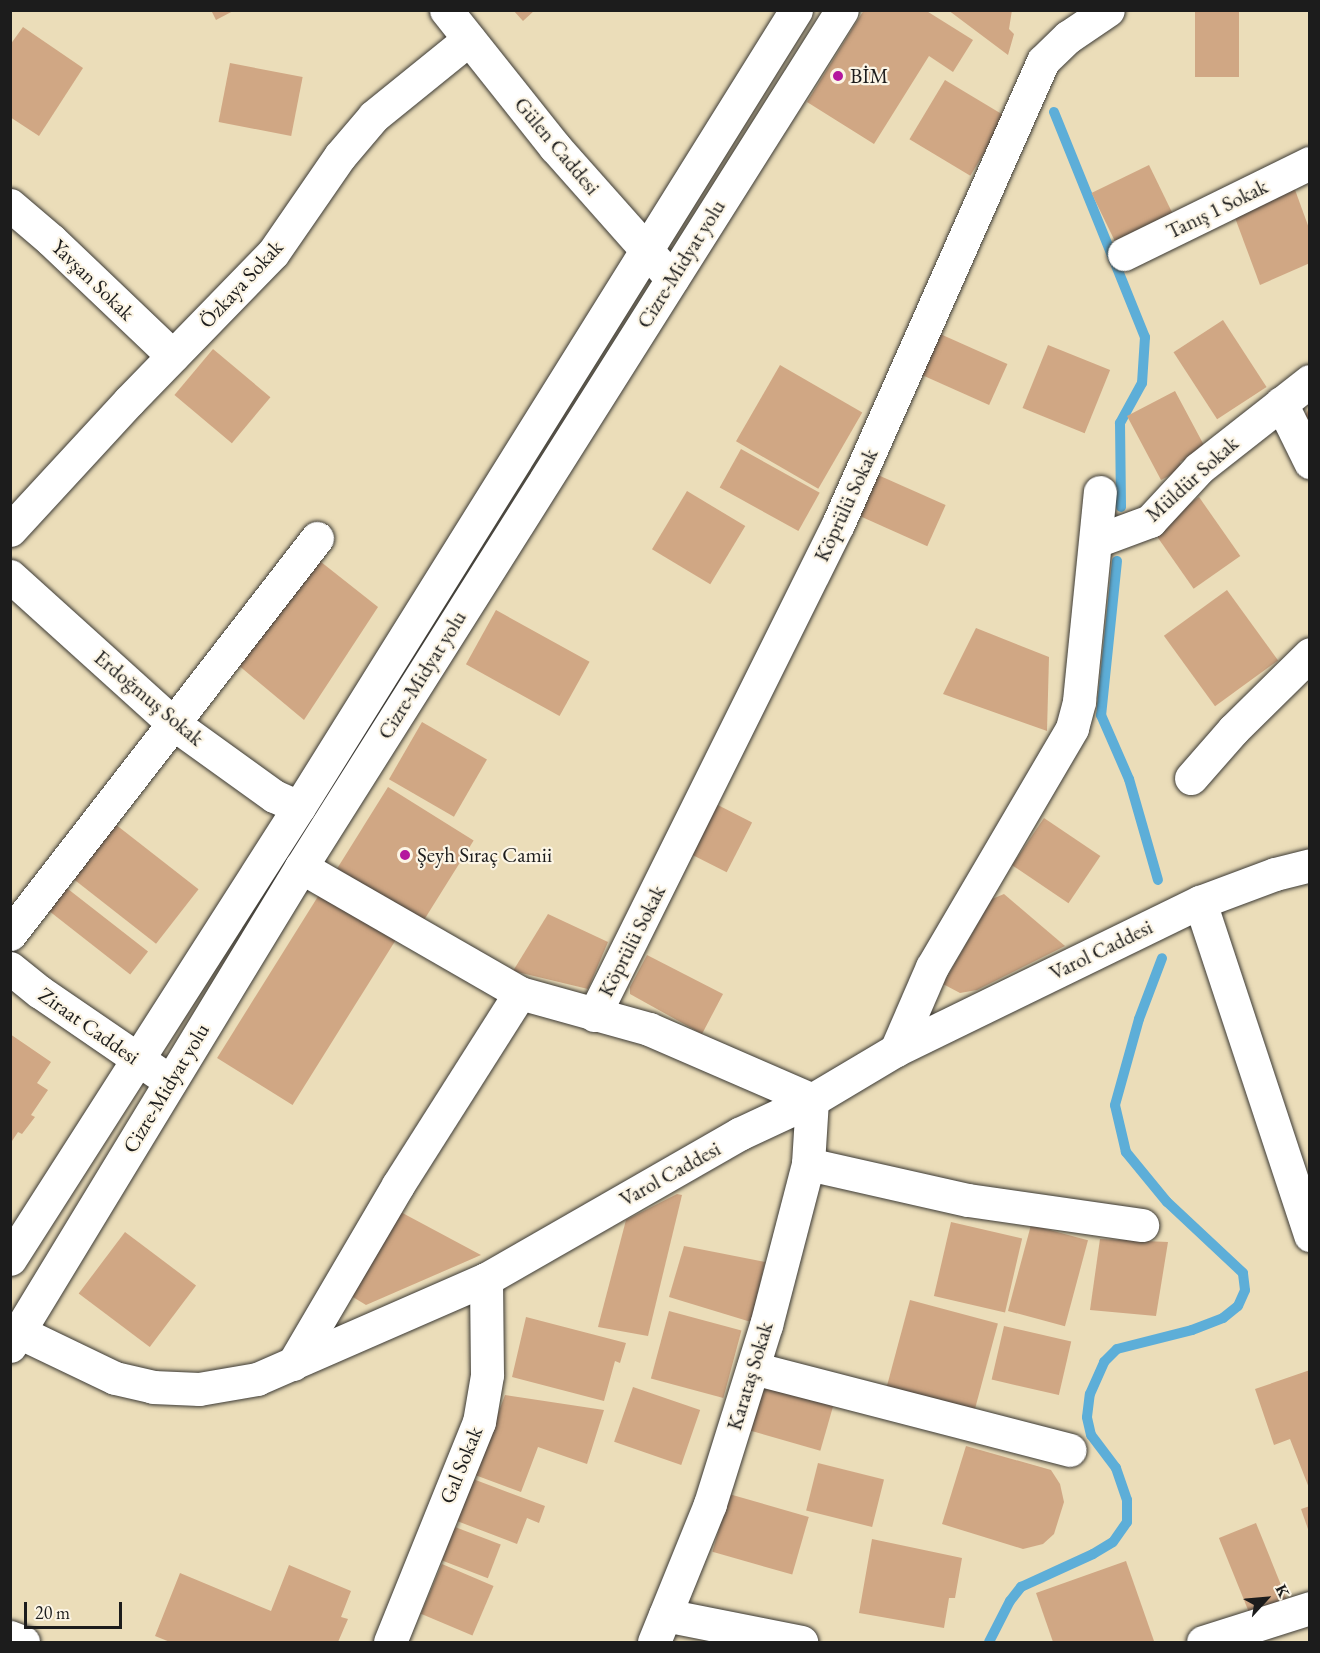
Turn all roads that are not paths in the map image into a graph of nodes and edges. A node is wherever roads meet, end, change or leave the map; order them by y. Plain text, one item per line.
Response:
1 (446, 10) edge
2 (796, 10) edge
3 (842, 10) edge
4 (1108, 10) edge
5 (469, 39) junction
6 (1310, 163) edge
7 (10, 205) edge
8 (647, 249) junction
9 (1124, 254) dead end
10 (672, 279) junction
11 (173, 356) junction
12 (1310, 381) edge
13 (1281, 403) junction
14 (1310, 462) edge
15 (1100, 492) dead end
16 (10, 530) edge
17 (317, 538) dead end
18 (1096, 541) junction
19 (10, 576) edge
20 (1310, 654) edge
21 (174, 724) junction
22 (1191, 778) dead end
23 (298, 807) junction
24 (1310, 865) edge
25 (301, 867) junction
26 (1200, 902) junction
27 (10, 934) edge
28 (10, 968) edge
29 (520, 993) junction
30 (594, 1015) junction
31 (896, 1050) junction
32 (138, 1060) junction
33 (170, 1082) junction
34 (812, 1100) junction
35 (808, 1164) junction
36 (1142, 1225) dead end
37 (1310, 1235) edge
38 (10, 1259) edge
39 (486, 1279) junction
40 (15, 1339) edge
41 (293, 1364) junction
42 (753, 1368) junction
43 (1070, 1450) dead end
44 (1310, 1608) edge
45 (659, 1629) edge
46 (10, 1637) edge
47 (23, 1642) edge
48 (390, 1642) edge
49 (801, 1642) edge
50 (1203, 1642) edge

1 - 5 main road, Gülen Caddesi
2 - 8 main road, Cizre-Midyat yolu
3 - 10 main road, Cizre-Midyat yolu
4 - 30 main road, Köprülü Sokak
5 - 8 main road, Gülen Caddesi
5 - 11 main road, Özkaya Sokak
6 - 9 main road, Tanış 1 Sokak
7 - 11 main road, Yavşan Sokak
8 - 10 main road, Gülen Caddesi
8 - 23 main road, Cizre-Midyat yolu
10 - 25 main road, Cizre-Midyat yolu
11 - 16 main road, Özkaya Sokak
12 - 13 main road, Müldür Sokak
13 - 14 main road
13 - 18 main road, Müldür Sokak
15 - 18 main road
17 - 21 main road
18 - 31 main road
19 - 21 main road, Erdoğmuş Sokak
20 - 22 main road
21 - 23 main road, Erdoğmuş Sokak
21 - 27 main road
23 - 32 main road, Cizre-Midyat yolu
24 - 26 main road, Varol Caddesi
25 - 29 main road
25 - 33 main road, Cizre-Midyat yolu
26 - 31 main road, Varol Caddesi
26 - 37 main road
28 - 32 main road, Ziraat Caddesi
29 - 30 main road
29 - 41 main road
30 - 34 main road
31 - 34 main road, Varol Caddesi
32 - 33 main road, Ziraat Caddesi
32 - 38 main road, Cizre-Midyat yolu
33 - 40 main road, Cizre-Midyat yolu
34 - 35 main road, Karataş Sokak
34 - 39 main road, Varol Caddesi
35 - 36 main road
35 - 42 main road, Karataş Sokak
39 - 41 main road, Varol Caddesi
39 - 48 main road, Gal Sokak
40 - 41 main road, Varol Caddesi
42 - 43 main road
42 - 45 main road, Karataş Sokak
44 - 50 main road
45 - 49 main road
46 - 47 main road

